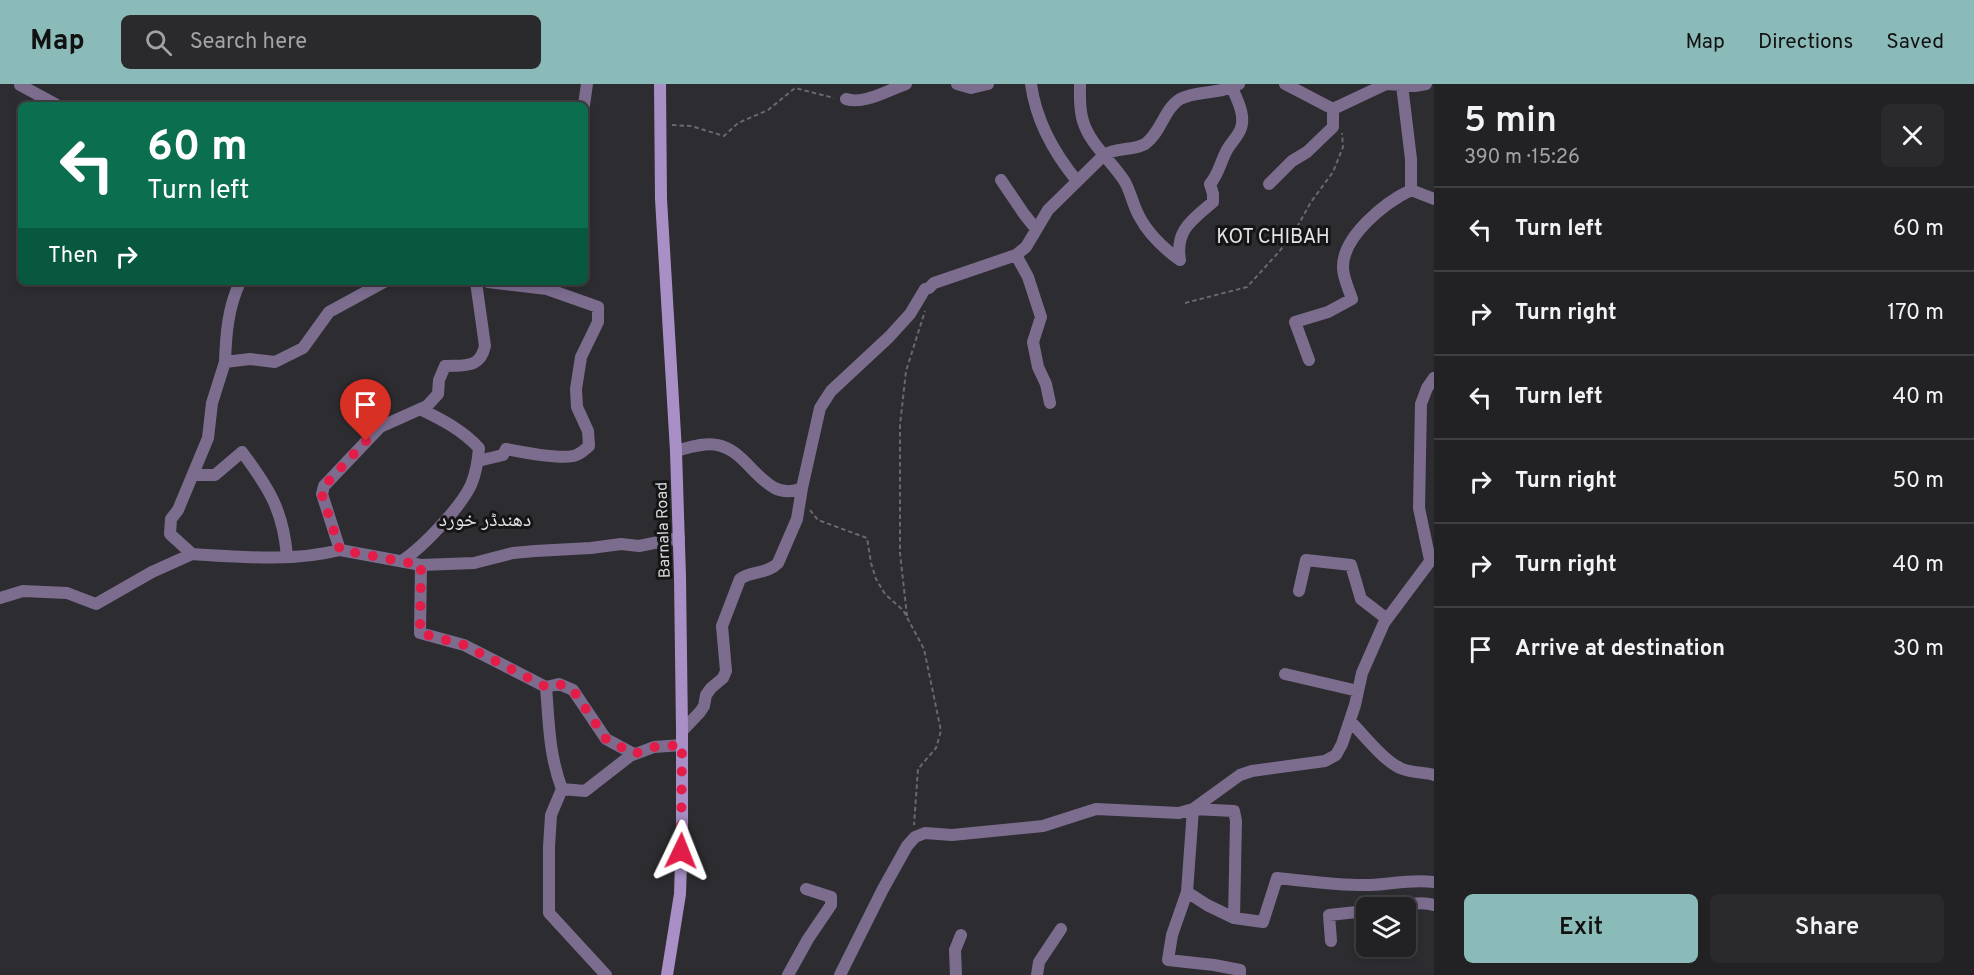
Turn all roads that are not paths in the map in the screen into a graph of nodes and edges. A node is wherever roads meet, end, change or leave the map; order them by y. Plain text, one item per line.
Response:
1 (6, 84) edge
2 (587, 84) edge
3 (660, 84) edge
4 (906, 84) edge
5 (957, 84) edge
6 (988, 84) edge
7 (1031, 84) edge
8 (1080, 84) edge
9 (1285, 84) edge
10 (1426, 84) edge
11 (20, 85) edge
12 (1402, 85) edge
13 (1236, 86) edge
14 (846, 99) road end
15 (51, 102) edge
16 (584, 102) edge
17 (1333, 109) junction
18 (1104, 155) junction
19 (1001, 180) dead end
20 (1077, 182) junction
21 (1269, 184) dead end
22 (1411, 190) junction
23 (1434, 199) edge
24 (1036, 229) junction
25 (1016, 255) junction
26 (239, 285) edge
27 (378, 285) edge
28 (476, 285) edge
29 (513, 285) edge
30 (1309, 360) dead end
31 (225, 362) junction
32 (1434, 378) edge
33 (1050, 403) dead end
34 (420, 409) junction
35 (675, 451) junction
36 (477, 461) junction
37 (193, 475) junction
38 (802, 488) junction
39 (679, 538) junction
40 (340, 550) junction
41 (192, 554) junction
42 (287, 556) junction
43 (1432, 558) edge
44 (402, 561) junction
45 (421, 565) junction
46 (1299, 591) dead end
47 (0, 598) edge
48 (1387, 619) junction
49 (1285, 674) dead end
50 (546, 687) junction
51 (1358, 691) junction
52 (1350, 721) junction
53 (682, 731) junction
54 (682, 745) junction
55 (634, 754) junction
56 (1434, 775) edge
57 (562, 789) junction
58 (1193, 809) junction
59 (1434, 882) edge
60 (806, 889) dead end
61 (1187, 892) junction
62 (1416, 904) edge
63 (1434, 905) edge
64 (1356, 912) edge
65 (1234, 918) junction
66 (1061, 929) dead end
67 (961, 935) dead end
68 (1331, 941) dead end
69 (606, 975) edge
70 (667, 975) edge
71 (788, 975) edge
72 (840, 975) edge
73 (956, 975) edge
74 (1037, 975) edge
75 (1240, 975) edge

1 - 11 street
2 - 16 street
3 - 35 main road, Barnala Road
4 - 14 street
5 - 6 street
7 - 20 street
8 - 18 street
9 - 17 street
10 - 12 street
11 - 15 street
12 - 17 street
12 - 22 street
13 - 18 street
13 - 18 street
17 - 21 street
18 - 20 street
19 - 24 street
20 - 24 street
22 - 23 street
22 - 30 street
24 - 25 street
25 - 33 street
25 - 38 street
26 - 31 street
27 - 31 street
28 - 34 street
29 - 36 street
31 - 37 street
32 - 43 street
34 - 36 street
34 - 40 street
35 - 38 street
35 - 39 main road, Barnala Road
36 - 44 street
37 - 41 street
37 - 42 street
38 - 53 street
39 - 45 street
39 - 53 main road, Barnala Road
40 - 42 street
40 - 44 street
41 - 42 street
41 - 47 street
43 - 48 street
44 - 45 street
45 - 50 street
46 - 48 street
48 - 51 street
49 - 51 street
50 - 55 street
50 - 57 street
51 - 52 street
52 - 56 street
52 - 58 street
53 - 54 main road, Barnala Road
54 - 55 street
54 - 70 main road, Barnala Road
55 - 57 street
57 - 69 street
58 - 61 street
58 - 65 street
58 - 72 street
59 - 65 street
60 - 71 street
61 - 65 street
61 - 75 street
62 - 63 street
64 - 68 street
66 - 74 street
67 - 73 street

